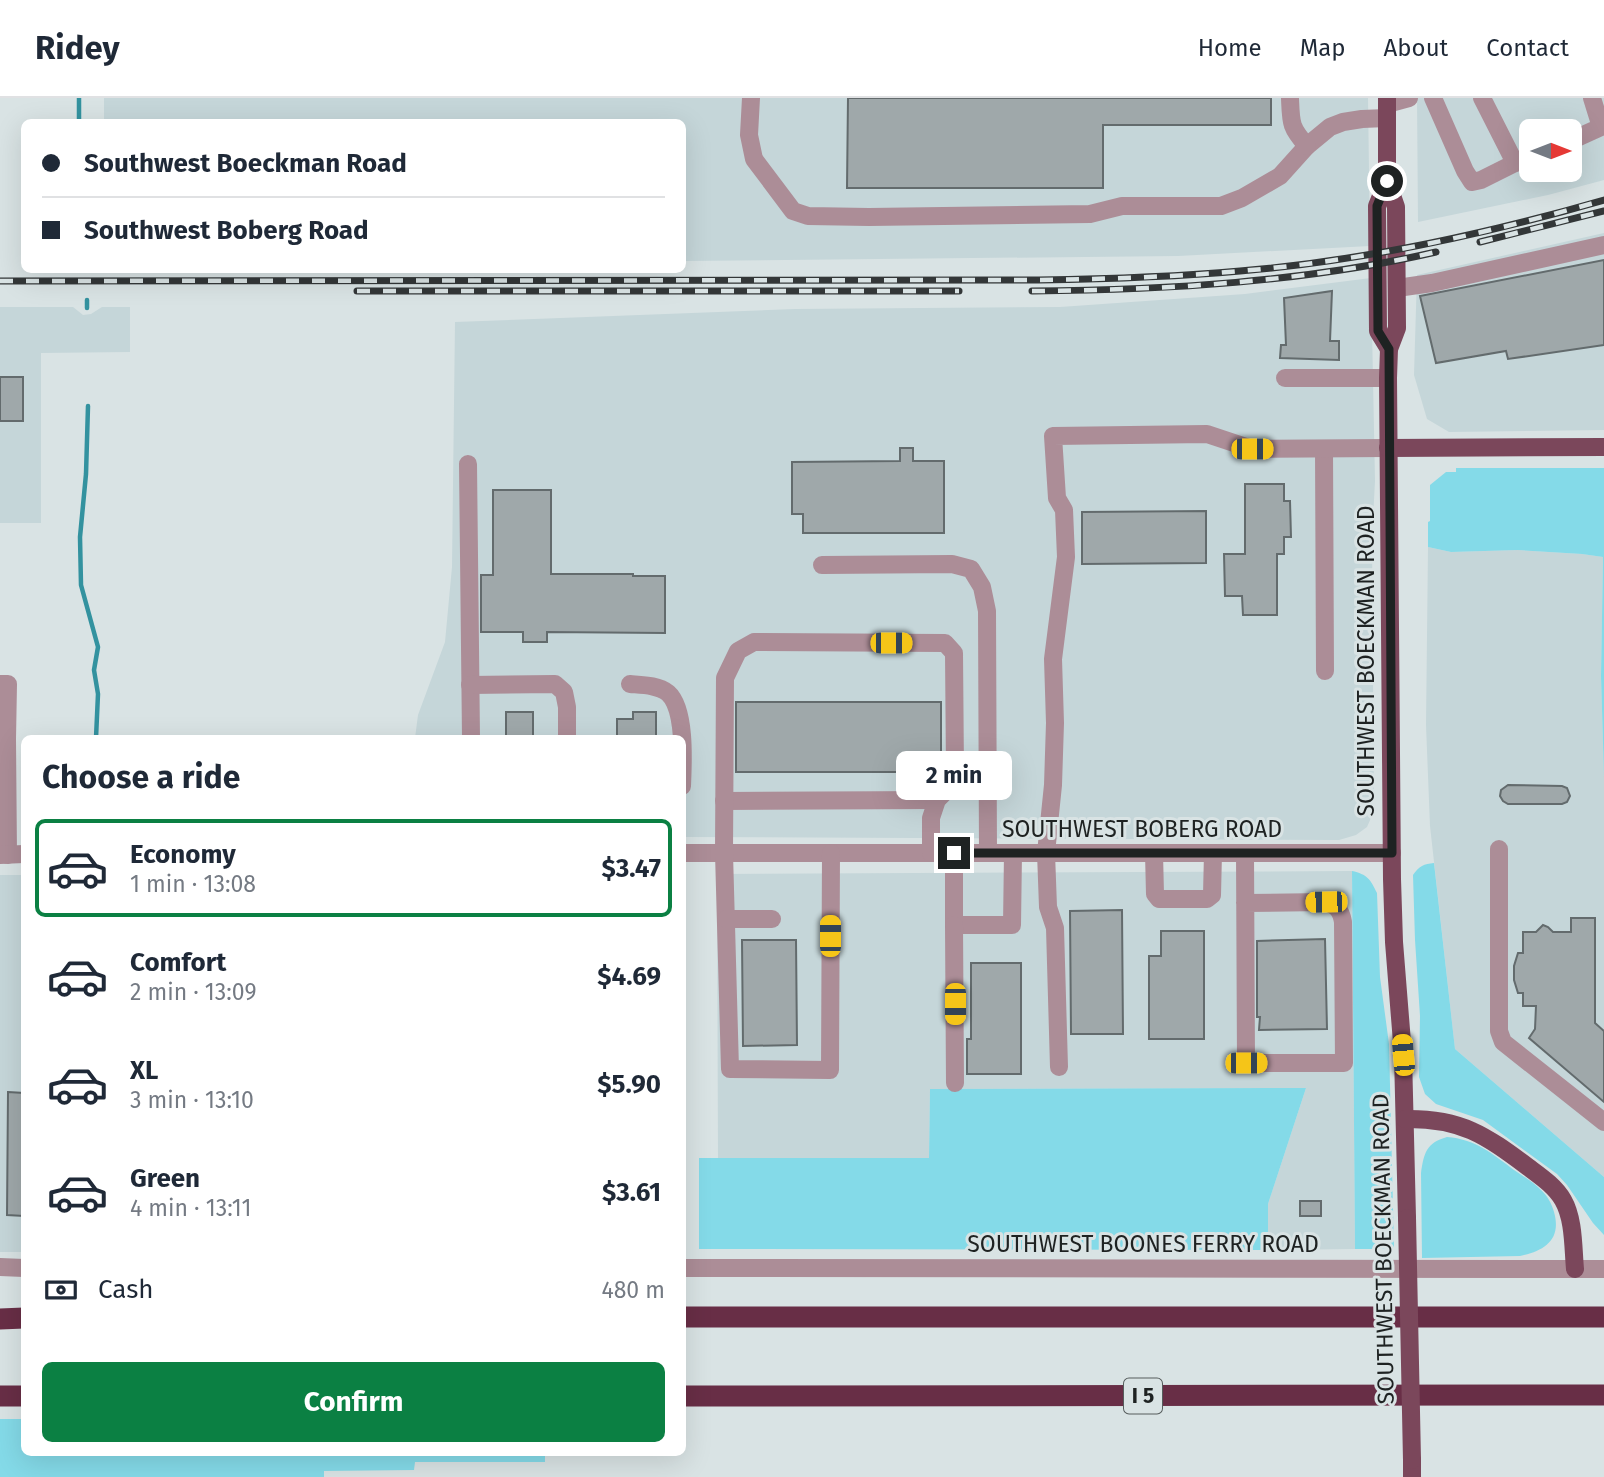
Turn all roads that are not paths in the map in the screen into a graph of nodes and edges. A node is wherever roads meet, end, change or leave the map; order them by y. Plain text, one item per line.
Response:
1 (751, 98) edge
2 (1290, 98) edge
3 (1409, 98) edge
4 (1433, 98) edge
5 (1482, 98) edge
6 (1592, 98) edge
7 (1387, 107) edge
8 (1582, 136) edge
9 (1307, 146) junction
10 (1519, 155) edge
11 (1519, 163) edge
12 (1387, 181) junction
13 (1604, 245) edge
14 (1397, 288) junction
15 (1389, 349) junction
16 (1388, 377) junction
17 (1285, 378) dead end
18 (1604, 447) edge
19 (1324, 449) junction
20 (1388, 449) junction
21 (468, 464) dead end
22 (822, 565) dead end
23 (1325, 671) dead end
24 (0, 684) edge
25 (630, 684) dead end
26 (470, 685) junction
27 (471, 735) edge
28 (567, 735) edge
29 (682, 735) edge
30 (937, 800) junction
31 (724, 801) junction
32 (1499, 849) dead end
33 (686, 853) edge
34 (724, 853) junction
35 (831, 853) junction
36 (931, 853) junction
37 (954, 853) junction
38 (988, 853) junction
39 (1013, 853) junction
40 (1046, 853) junction
41 (1154, 853) junction
42 (1213, 853) junction
43 (1245, 853) junction
44 (1392, 853) junction
45 (11, 855) edge
46 (1245, 903) junction
47 (726, 919) junction
48 (772, 919) dead end
49 (954, 925) junction
50 (1059, 1067) dead end
51 (956, 1083) dead end
52 (1405, 1119) junction
53 (1604, 1122) edge
54 (0, 1268) edge
55 (21, 1268) edge
56 (686, 1268) edge
57 (1575, 1269) junction
58 (1604, 1269) edge
59 (686, 1317) edge
60 (1604, 1317) edge
61 (21, 1318) edge
62 (0, 1319) edge
63 (1604, 1395) edge
64 (0, 1396) edge
65 (21, 1396) edge
66 (686, 1396) edge
67 (1412, 1469) edge

1 - 9 street
2 - 9 street
3 - 7 street
4 - 11 street
5 - 10 street
6 - 8 street
7 - 9 street
7 - 12 main road, SOUTHWEST BOECKMAN ROAD
12 - 14 main road, SOUTHWEST BOECKMAN ROAD
12 - 15 main road, SOUTHWEST BOECKMAN ROAD
13 - 14 street
14 - 15 main road, SOUTHWEST BOECKMAN ROAD
15 - 16 main road, SOUTHWEST BOECKMAN ROAD
16 - 17 street
16 - 20 main road, SOUTHWEST BOECKMAN ROAD
18 - 20 main road
19 - 20 street
19 - 23 street
19 - 40 street
20 - 44 main road, SOUTHWEST BOECKMAN ROAD
21 - 26 street
22 - 38 street
24 - 45 street
25 - 29 street
26 - 27 street
26 - 28 street
30 - 31 street
30 - 31 street
30 - 36 street
31 - 34 street
32 - 53 street
33 - 34 street, SOUTHWEST BOBERG ROAD
34 - 35 street, SOUTHWEST BOBERG ROAD
34 - 47 street
35 - 36 street, SOUTHWEST BOBERG ROAD
35 - 47 street
36 - 37 street, SOUTHWEST BOBERG ROAD
37 - 38 street, SOUTHWEST BOBERG ROAD
37 - 49 street
38 - 39 street, SOUTHWEST BOBERG ROAD
39 - 40 street, SOUTHWEST BOBERG ROAD
39 - 49 street
40 - 41 street, SOUTHWEST BOBERG ROAD
40 - 50 street
41 - 42 street, SOUTHWEST BOBERG ROAD
41 - 42 street
42 - 43 street, SOUTHWEST BOBERG ROAD
43 - 44 street, SOUTHWEST BOBERG ROAD
43 - 46 street
44 - 52 main road, SOUTHWEST BOECKMAN ROAD
46 - 46 street
47 - 48 street
49 - 51 street
52 - 57 main road
52 - 67 main road, SOUTHWEST BOECKMAN ROAD, bridge
54 - 55 street
56 - 57 street, SOUTHWEST BOONES FERRY ROAD
57 - 58 street, SOUTHWEST BOONES FERRY ROAD
59 - 60 highway
61 - 62 highway
63 - 66 highway, I 5
64 - 65 highway

